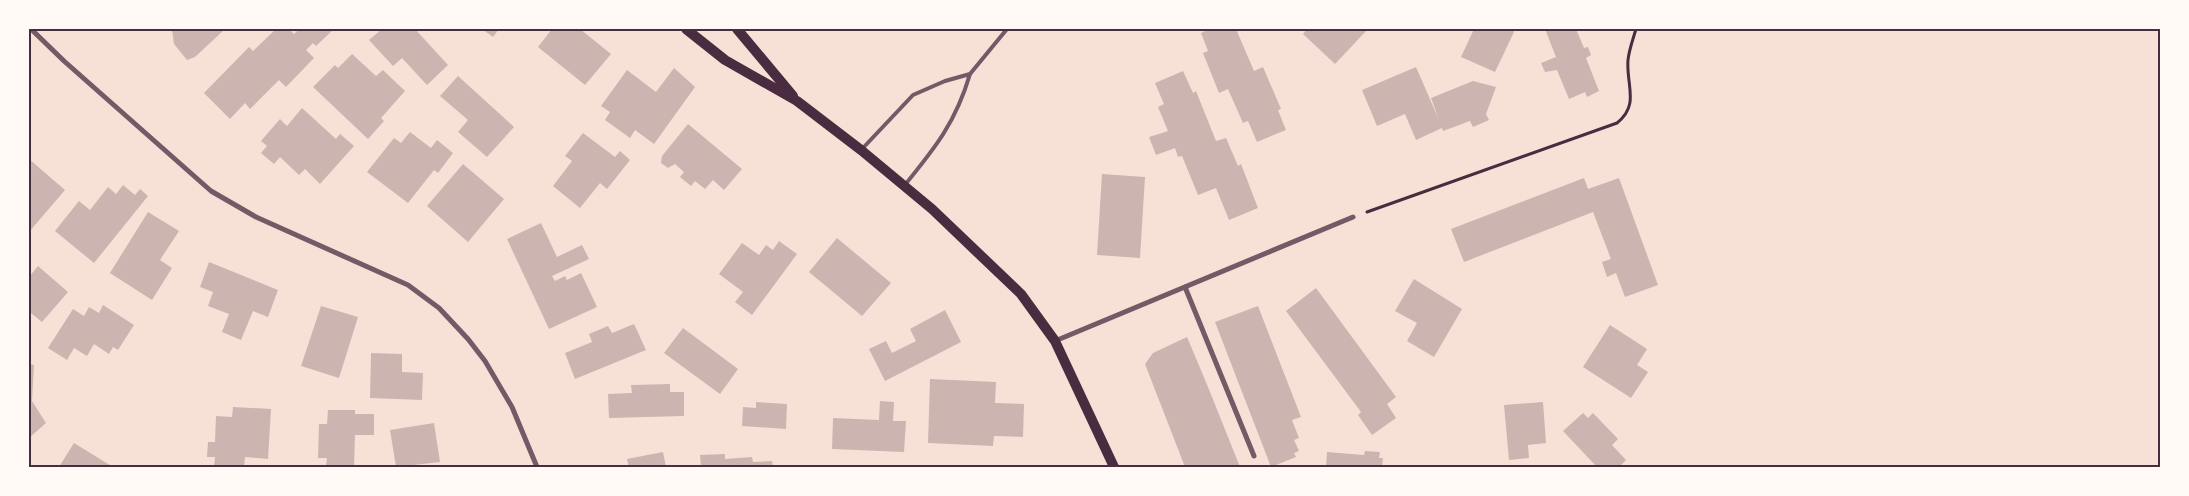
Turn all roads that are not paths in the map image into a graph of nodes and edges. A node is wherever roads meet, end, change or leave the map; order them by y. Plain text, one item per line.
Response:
1 (31, 29) edge
2 (686, 29) edge
3 (737, 29) edge
4 (1007, 29) edge
5 (970, 74) junction
6 (797, 101) junction
7 (861, 150) junction
8 (904, 186) junction
9 (1352, 217) road end
10 (1185, 286) junction
11 (1055, 340) junction
12 (1254, 456) dead end
13 (537, 467) edge
14 (1114, 467) edge

1 - 13 street
2 - 6 main road
3 - 6 main road
4 - 5 lane
5 - 7 lane
5 - 8 lane
6 - 7 main road
7 - 8 main road
8 - 11 main road
9 - 10 street
10 - 11 street
10 - 12 street
11 - 14 main road

